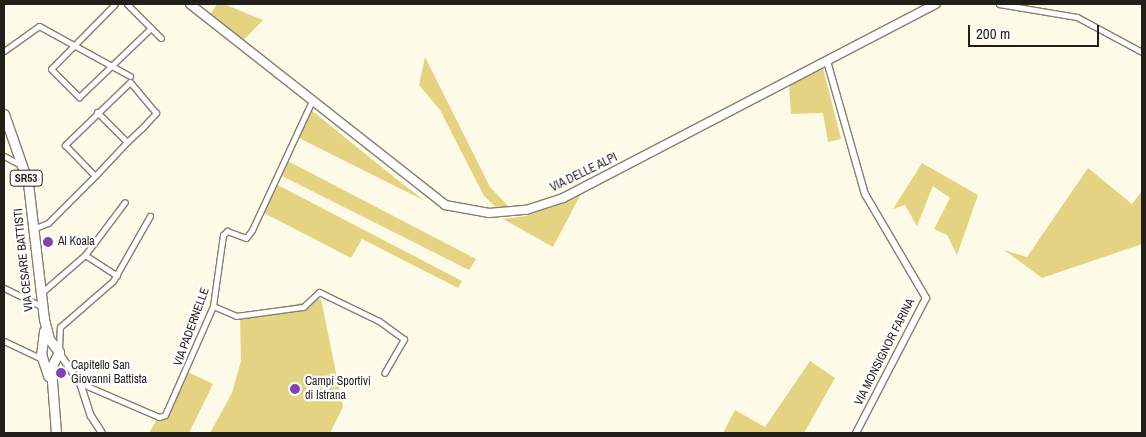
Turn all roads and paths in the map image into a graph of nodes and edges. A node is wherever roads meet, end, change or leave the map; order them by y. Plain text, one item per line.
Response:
1 (115, 4) edge
2 (127, 4) edge
3 (190, 4) edge
4 (934, 4) edge
5 (1000, 4) edge
6 (151, 28) junction
7 (161, 38) dead end
8 (74, 46) junction
9 (4, 51) edge
10 (1142, 52) edge
11 (827, 61) junction
12 (110, 66) junction
13 (130, 76) dead end
14 (311, 103) junction
15 (97, 112) junction
16 (4, 114) edge
17 (128, 142) junction
18 (4, 156) edge
19 (23, 166) junction
20 (95, 176) junction
21 (125, 202) dead end
22 (150, 216) dead end
23 (33, 229) junction
24 (85, 255) junction
25 (117, 276) junction
26 (4, 288) edge
27 (40, 294) junction
28 (41, 306) junction
29 (213, 306) junction
30 (44, 319) junction
31 (4, 341) edge
32 (43, 347) junction
33 (57, 347) junction
34 (28, 352) junction
35 (43, 360) junction
36 (54, 362) junction
37 (384, 373) dead end
38 (78, 381) junction
39 (53, 403) junction
40 (56, 433) edge
41 (101, 433) edge
42 (856, 433) edge

1 - 8 street
2 - 6 street
3 - 14 main road, VIA DELLE ALPI
4 - 11 main road, VIA DELLE ALPI
5 - 10 street
6 - 7 street
6 - 12 street
8 - 9 street
8 - 12 street
8 - 12 street
11 - 14 main road, VIA DELLE ALPI
11 - 42 street, VIA MONSIGNOR FARINA
12 - 13 street
14 - 29 street, VIA PADERNELLE
15 - 17 street
15 - 17 street
15 - 20 street
16 - 19 main road, VIA CESARE BATTISTI / SR53
17 - 20 street
18 - 19 street
19 - 23 main road, VIA CESARE BATTISTI / SR53
20 - 23 street
21 - 24 street
22 - 25 street
23 - 27 main road, VIA CESARE BATTISTI / SR53
24 - 25 street
24 - 27 street
25 - 33 street
26 - 28 street
27 - 28 main road, VIA CESARE BATTISTI / SR53
28 - 30 main road, VIA CESARE BATTISTI / SR53
29 - 37 street
29 - 38 street, VIA PADERNELLE
30 - 32 main road, VIA CESARE BATTISTI
30 - 33 main road, VIA CESARE BATTISTI
31 - 34 street
32 - 33 main road
32 - 34 street
32 - 35 main road, VIA CESARE BATTISTI
33 - 36 main road, VIA CESARE BATTISTI
33 - 38 street
34 - 35 street
35 - 36 main road
35 - 39 main road, VIA CESARE BATTISTI
36 - 38 street
36 - 39 main road, VIA CESARE BATTISTI
38 - 41 street
39 - 40 main road, VIA CESARE BATTISTI

